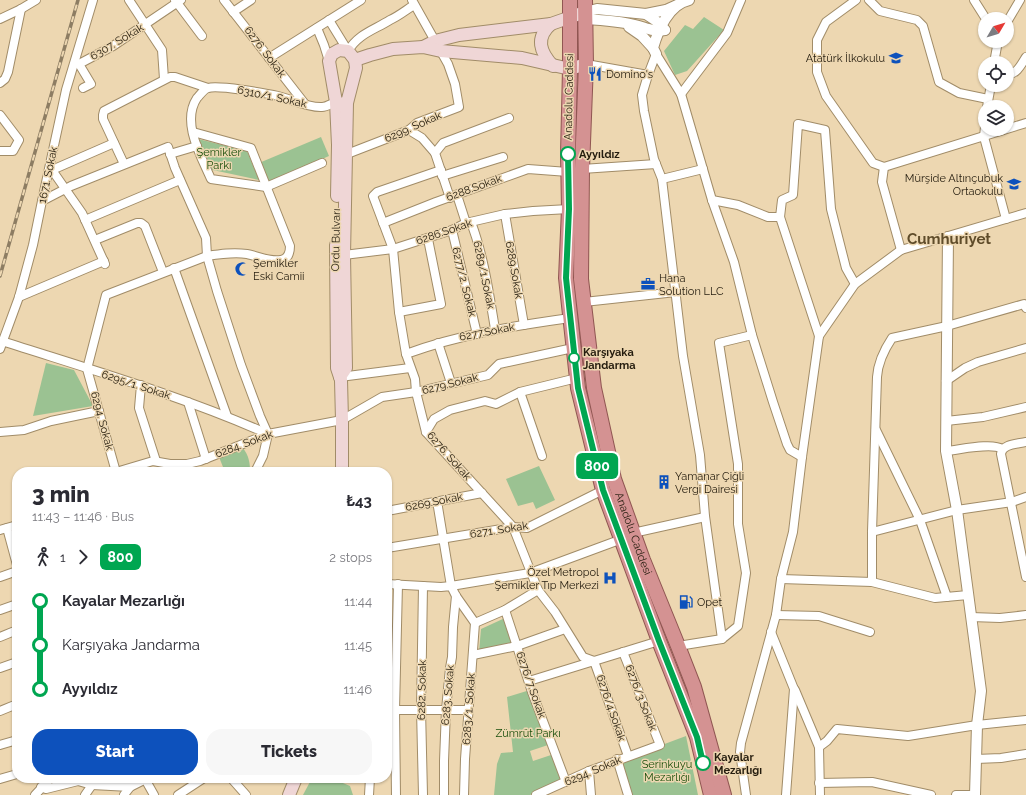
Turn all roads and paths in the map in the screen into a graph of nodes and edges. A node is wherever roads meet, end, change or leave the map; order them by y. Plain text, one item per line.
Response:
1 (36, 0) edge
2 (129, 0) edge
3 (224, 0) edge
4 (251, 0) edge
5 (361, 0) edge
6 (570, 0) edge
7 (689, 0) edge
8 (741, 0) edge
9 (856, 0) edge
10 (869, 0) edge
11 (974, 0) edge
12 (1020, 0) edge
13 (93, 1) edge
14 (178, 1) edge
15 (413, 2) edge
16 (679, 4) junction
17 (21, 9) junction
18 (585, 10) edge
19 (233, 12) junction
20 (982, 12) edge
21 (1013, 12) edge
22 (646, 14) junction
23 (570, 16) junction
24 (0, 19) edge
25 (329, 20) junction
26 (620, 22) junction
27 (552, 24) junction
28 (145, 25) junction
29 (317, 28) junction
30 (662, 29) junction
31 (202, 36) dead end
32 (438, 46) junction
33 (655, 51) junction
34 (351, 56) junction
35 (1026, 57) edge
36 (269, 58) junction
37 (329, 61) junction
38 (586, 64) junction
39 (554, 66) junction
40 (570, 69) junction
41 (1014, 73) edge
42 (648, 75) junction
43 (164, 79) junction
44 (0, 83) edge
45 (83, 88) dead end
46 (208, 88) junction
47 (680, 94) junction
48 (978, 100) edge
49 (342, 102) junction
50 (305, 104) junction
51 (0, 115) edge
52 (509, 118) dead end
53 (1026, 123) edge
54 (409, 130) junction
55 (193, 132) junction
56 (984, 137) junction
57 (114, 143) junction
58 (197, 146) junction
59 (0, 151) edge
60 (435, 153) junction
61 (170, 154) junction
62 (346, 154) junction
63 (503, 157) dead end
64 (322, 163) dead end
65 (124, 164) junction
66 (656, 164) junction
67 (884, 167) junction
68 (582, 169) junction
69 (703, 169) junction
70 (50, 170) junction
71 (568, 172) junction
72 (442, 173) junction
73 (662, 179) junction
74 (180, 180) junction
75 (266, 187) junction
76 (65, 189) junction
77 (453, 196) junction
78 (712, 200) junction
79 (42, 201) junction
80 (569, 209) junction
81 (1026, 213) edge
82 (505, 214) junction
83 (780, 217) junction
84 (1006, 219) junction
85 (85, 220) junction
86 (468, 222) junction
87 (383, 223) junction
88 (452, 230) junction
89 (948, 237) junction
90 (428, 239) junction
91 (95, 240) junction
92 (393, 249) junction
93 (901, 250) junction
94 (344, 255) junction
95 (206, 256) junction
96 (174, 268) junction
97 (163, 272) junction
98 (855, 284) junction
99 (676, 292) junction
100 (19, 297) junction
101 (584, 302) junction
102 (1026, 308) edge
103 (398, 312) junction
104 (570, 318) junction
105 (524, 325) junction
106 (947, 326) junction
107 (495, 329) junction
108 (477, 334) junction
109 (752, 335) junction
110 (819, 336) junction
111 (438, 343) junction
112 (1, 345) edge
113 (573, 348) junction
114 (1026, 348) edge
115 (406, 354) junction
116 (410, 368) junction
117 (87, 369) junction
118 (340, 377) junction
119 (577, 378) junction
120 (946, 381) junction
121 (451, 383) junction
122 (141, 385) junction
123 (416, 392) junction
124 (520, 392) junction
125 (188, 402) junction
126 (1026, 407) edge
127 (99, 411) junction
128 (227, 416) junction
129 (342, 420) junction
130 (946, 421) junction
131 (875, 429) junction
132 (0, 432) edge
133 (426, 432) junction
134 (268, 434) junction
135 (1026, 442) edge
136 (1002, 449) junction
137 (946, 451) junction
138 (542, 456) dead end
139 (802, 457) junction
140 (206, 458) junction
141 (156, 462) junction
142 (115, 467) edge
143 (133, 467) edge
144 (184, 467) edge
145 (191, 467) edge
146 (257, 467) edge
147 (342, 467) edge
148 (603, 490) junction
149 (482, 492) junction
150 (1026, 497) edge
151 (437, 501) junction
152 (1012, 502) junction
153 (392, 510) edge
154 (957, 510) junction
155 (705, 517) junction
156 (920, 520) junction
157 (513, 527) junction
158 (4, 529) edge
159 (872, 532) junction
160 (628, 536) junction
161 (443, 540) junction
162 (392, 547) edge
163 (12, 551) edge
164 (12, 573) edge
165 (530, 573) junction
166 (0, 577) edge
167 (1026, 577) edge
168 (781, 579) junction
169 (872, 582) junction
170 (392, 584) edge
171 (398, 584) junction
172 (423, 586) junction
173 (451, 586) junction
174 (538, 590) junction
175 (968, 595) junction
176 (456, 596) junction
177 (947, 597) junction
178 (12, 606) edge
179 (0, 610) edge
180 (505, 610) junction
181 (776, 615) junction
182 (1026, 616) edge
183 (971, 617) junction
184 (476, 623) junction
185 (565, 629) junction
186 (12, 632) edge
187 (771, 632) junction
188 (870, 632) dead end
189 (0, 637) edge
190 (722, 639) junction
191 (659, 641) junction
192 (517, 646) junction
193 (678, 646) junction
194 (623, 652) junction
195 (473, 655) junction
196 (594, 661) junction
197 (12, 664) edge
198 (0, 668) edge
199 (529, 681) junction
200 (794, 689) junction
201 (392, 692) edge
202 (12, 706) edge
203 (421, 709) junction
204 (392, 710) edge
205 (446, 710) junction
206 (469, 710) junction
207 (0, 711) edge
208 (1026, 720) edge
209 (977, 725) junction
210 (392, 727) edge
211 (12, 741) edge
212 (0, 745) edge
213 (660, 745) joint
214 (819, 746) junction
215 (1026, 754) edge
216 (628, 756) junction
217 (618, 759) junction
218 (976, 759) junction
219 (589, 771) junction
220 (12, 775) edge
221 (0, 779) edge
222 (566, 782) junction
223 (40, 783) edge
224 (46, 783) edge
225 (70, 783) edge
226 (85, 783) edge
227 (138, 783) edge
228 (147, 783) edge
229 (196, 783) edge
230 (235, 783) edge
231 (294, 783) edge
232 (370, 783) edge
233 (819, 783) junction
234 (92, 785) junction
235 (42, 787) junction
236 (130, 787) junction
237 (151, 793) edge
238 (35, 795) edge
239 (85, 795) edge
240 (124, 795) edge
241 (178, 795) edge
242 (246, 795) edge
243 (289, 795) edge
244 (369, 795) edge
245 (396, 795) edge
246 (423, 795) edge
247 (444, 795) edge
248 (464, 795) edge
249 (536, 795) edge
250 (591, 795) edge
251 (628, 795) edge
252 (711, 795) edge
253 (724, 795) edge
254 (746, 795) edge
255 (786, 795) edge
256 (820, 795) edge
257 (931, 795) edge
258 (956, 795) edge
259 (975, 795) edge

1 - 17 street
2 - 28 street
3 - 19 street, 6276. Sokak
4 - 19 street
5 - 25 street
6 - 23 highway, Anadolu Caddesi
7 - 16 street
7 - 30 street
8 - 47 street
9 - 67 street
10 - 48 street
11 - 20 street
12 - 21 street
13 - 70 street, 1671. Sokak
14 - 28 street, 6307. Sokak
14 - 31 street
15 - 32 street, 6299. Sokak
15 - 34 street
16 - 22 street
16 - 30 street
17 - 24 street
17 - 44 street
18 - 22 street
18 - 23 main road
18 - 26 street
18 - 38 highway, Anadolu Caddesi
19 - 36 street, 6276. Sokak
22 - 30 street
23 - 27 main road
23 - 40 highway, Anadolu Caddesi
25 - 29 street
25 - 34 street
26 - 30 street
26 - 33 street
27 - 32 main road
27 - 39 main road
28 - 43 street
28 - 45 street, 6307. Sokak
29 - 36 street
29 - 37 street, Ordu Bulvarı
30 - 33 street
32 - 34 main road
32 - 39 main road
32 - 54 street, 6299. Sokak
33 - 42 street
33 - 47 street
34 - 37 main road
34 - 49 main road, Ordu Bulvarı
35 - 41 street
36 - 50 street, 6276. Sokak
37 - 49 main road, Ordu Bulvarı
38 - 40 main road
38 - 42 street
38 - 68 highway, Anadolu Caddesi
39 - 40 main road
40 - 71 highway, Anadolu Caddesi
42 - 66 street
43 - 46 street, 6310/1. Sokak
43 - 57 street
46 - 50 street, 6310/1. Sokak
46 - 55 street
47 - 69 street
49 - 50 street, 6310/1. Sokak
49 - 62 main road, Ordu Bulvarı
49 - 118 main road, Ordu Bulvarı
51 - 59 street
52 - 60 street
53 - 56 street
54 - 60 street
54 - 62 street, 6299. Sokak
55 - 58 street
55 - 75 street
56 - 67 street
56 - 84 street
57 - 65 street
57 - 70 street
58 - 61 street
58 - 75 street
60 - 72 street, 6289/1.Sokak
61 - 65 street
61 - 74 street
62 - 94 main road, Ordu Bulvarı
63 - 72 street
64 - 75 street
65 - 76 street
66 - 68 street
66 - 73 street
67 - 93 street
68 - 101 highway, Anadolu Caddesi
69 - 73 street
69 - 78 street
70 - 76 street
70 - 79 street, 1671. Sokak
71 - 77 street, 6288.Sokak
71 - 80 highway, Anadolu Caddesi
72 - 77 street, 6289/1.Sokak
72 - 87 street, 6276. Sokak
73 - 99 street
74 - 85 street
74 - 95 street
75 - 95 street
76 - 79 street
76 - 85 street
77 - 86 street, 6289/1.Sokak
77 - 87 street, 6288.Sokak
78 - 83 street
78 - 109 street
79 - 100 street, 1671. Sokak
80 - 82 street, 6286.Sokak
80 - 104 highway, Anadolu Caddesi
81 - 84 street
82 - 86 street, 6286.Sokak
82 - 105 street, 6289.Sokak
83 - 98 street
83 - 110 street
84 - 89 street
85 - 91 street
86 - 88 street, 6286.Sokak
86 - 107 street, 6289/1.Sokak
87 - 92 street, 6276. Sokak
88 - 90 street, 6286.Sokak
88 - 108 street, 6277/2. Sokak
89 - 93 street
89 - 106 street
90 - 92 street, 6286.Sokak
90 - 103 street
91 - 97 street
91 - 100 street
92 - 94 street, 6286.Sokak
92 - 103 street, 6276. Sokak
93 - 98 street
94 - 118 main road, Ordu Bulvarı
95 - 96 street
95 - 134 street
96 - 97 street
96 - 128 street
97 - 117 street
98 - 110 street
99 - 101 street
99 - 155 street
100 - 112 street, 1671. Sokak
101 - 160 highway, Anadolu Caddesi
102 - 106 street
103 - 115 street, 6276. Sokak
104 - 105 street, 6277.Sokak
104 - 113 highway, Anadolu Caddesi
105 - 107 street, 6277.Sokak
106 - 120 street
106 - 131 street
107 - 108 street, 6277.Sokak
108 - 111 street, 6277.Sokak
109 - 139 street
109 - 190 street
110 - 139 street
111 - 115 street, 6277.Sokak
111 - 121 street
112 - 117 street, 6295/1. Sokak
113 - 119 highway, Anadolu Caddesi
113 - 121 street, 6279.Sokak
114 - 120 street
115 - 116 street, 6276. Sokak
116 - 118 street
116 - 123 street, 6276. Sokak
117 - 122 street, 6295/1. Sokak
117 - 127 street, 6294. Sokak
118 - 129 main road, Ordu Bulvarı
119 - 124 street
119 - 148 highway, Anadolu Caddesi
120 - 130 street
121 - 123 street, 6279.Sokak
122 - 125 street, 6295/1. Sokak
122 - 141 street
123 - 129 street, 6284. Sokak
123 - 133 street, 6276. Sokak
124 - 133 street
124 - 138 street
125 - 128 street, 6295/1. Sokak
125 - 140 street
126 - 130 street
127 - 132 street
127 - 142 street, 6294. Sokak
128 - 134 street, 6295/1. Sokak
129 - 134 street, 6284. Sokak
129 - 147 main road, Ordu Bulvarı
130 - 137 street
131 - 156 street
131 - 159 street
133 - 149 street, 6276. Sokak
134 - 140 street, 6284. Sokak
134 - 146 street
135 - 136 street
136 - 137 street
136 - 152 street
137 - 154 street
139 - 168 street
140 - 145 street, 6284. Sokak
141 - 143 street, 6284. Sokak
141 - 144 street, 6284. Sokak
148 - 157 street, 6271. Sokak
148 - 160 highway, Anadolu Caddesi
149 - 151 street, 6269.Sokak
149 - 157 street, 6276. Sokak
150 - 152 street
151 - 153 street, 6269.Sokak
151 - 161 street
152 - 154 street
152 - 167 street
154 - 156 street
154 - 175 street
155 - 160 street
155 - 190 street
156 - 159 street
156 - 177 street
157 - 161 street, 6271. Sokak
157 - 165 street, 6276. Sokak
158 - 163 street
159 - 169 street
160 - 165 street
160 - 191 highway, Anadolu Caddesi
160 - 193 highway, Anadolu Caddesi
161 - 162 street, 6271. Sokak
161 - 173 street
164 - 166 street
165 - 173 street
165 - 174 street, 6276. Sokak
168 - 169 street
168 - 181 street
169 - 177 street
170 - 171 street
171 - 172 street
171 - 201 street
172 - 173 street
172 - 203 street, 6282. Sokak
173 - 176 street
174 - 180 street
174 - 185 street, 6276. Sokak
175 - 177 street
175 - 183 street
176 - 184 street
176 - 205 street, 6283. Sokak
178 - 179 street
180 - 184 street
180 - 192 street, 6276/7.Sokak
181 - 187 street
181 - 188 street
182 - 183 street
183 - 209 street
184 - 195 street, 6283/1. Sokak
185 - 192 street
185 - 196 street, 6276. Sokak
186 - 189 street
187 - 200 street
187 - 254 street
190 - 193 street
191 - 194 street
191 - 252 highway, Anadolu Caddesi
192 - 195 street
192 - 199 street, 6276/7.Sokak
193 - 253 highway, Anadolu Caddesi
194 - 196 street
194 - 213 street, 6276/3.Sokak
195 - 206 street, 6283/1. Sokak
196 - 199 street
196 - 216 street, 6276/4.Sokak
197 - 198 street
199 - 222 street, 6276/7.Sokak
200 - 214 street
200 - 255 street
202 - 207 street
203 - 204 street
203 - 205 street
203 - 246 street, 6282. Sokak
205 - 206 street
205 - 247 street, 6283. Sokak
206 - 248 street, 6283/1. Sokak
208 - 209 street
209 - 214 street
209 - 218 street
210 - 245 street
211 - 212 street
213 - 216 street, 6294. Sokak
214 - 233 street
215 - 218 street
216 - 217 street, 6294. Sokak
217 - 219 street, 6294. Sokak
217 - 251 street
218 - 259 street
219 - 222 street, 6294. Sokak
219 - 250 street
220 - 221 street
222 - 249 street, 6294. Sokak
223 - 235 street
224 - 235 street
225 - 235 street
226 - 234 street
227 - 236 street
228 - 237 street
229 - 241 street
230 - 242 street
231 - 243 main road
232 - 244 street
233 - 256 street
233 - 257 street
234 - 236 street
234 - 239 street
235 - 238 street
236 - 240 street
258 - 259 street

